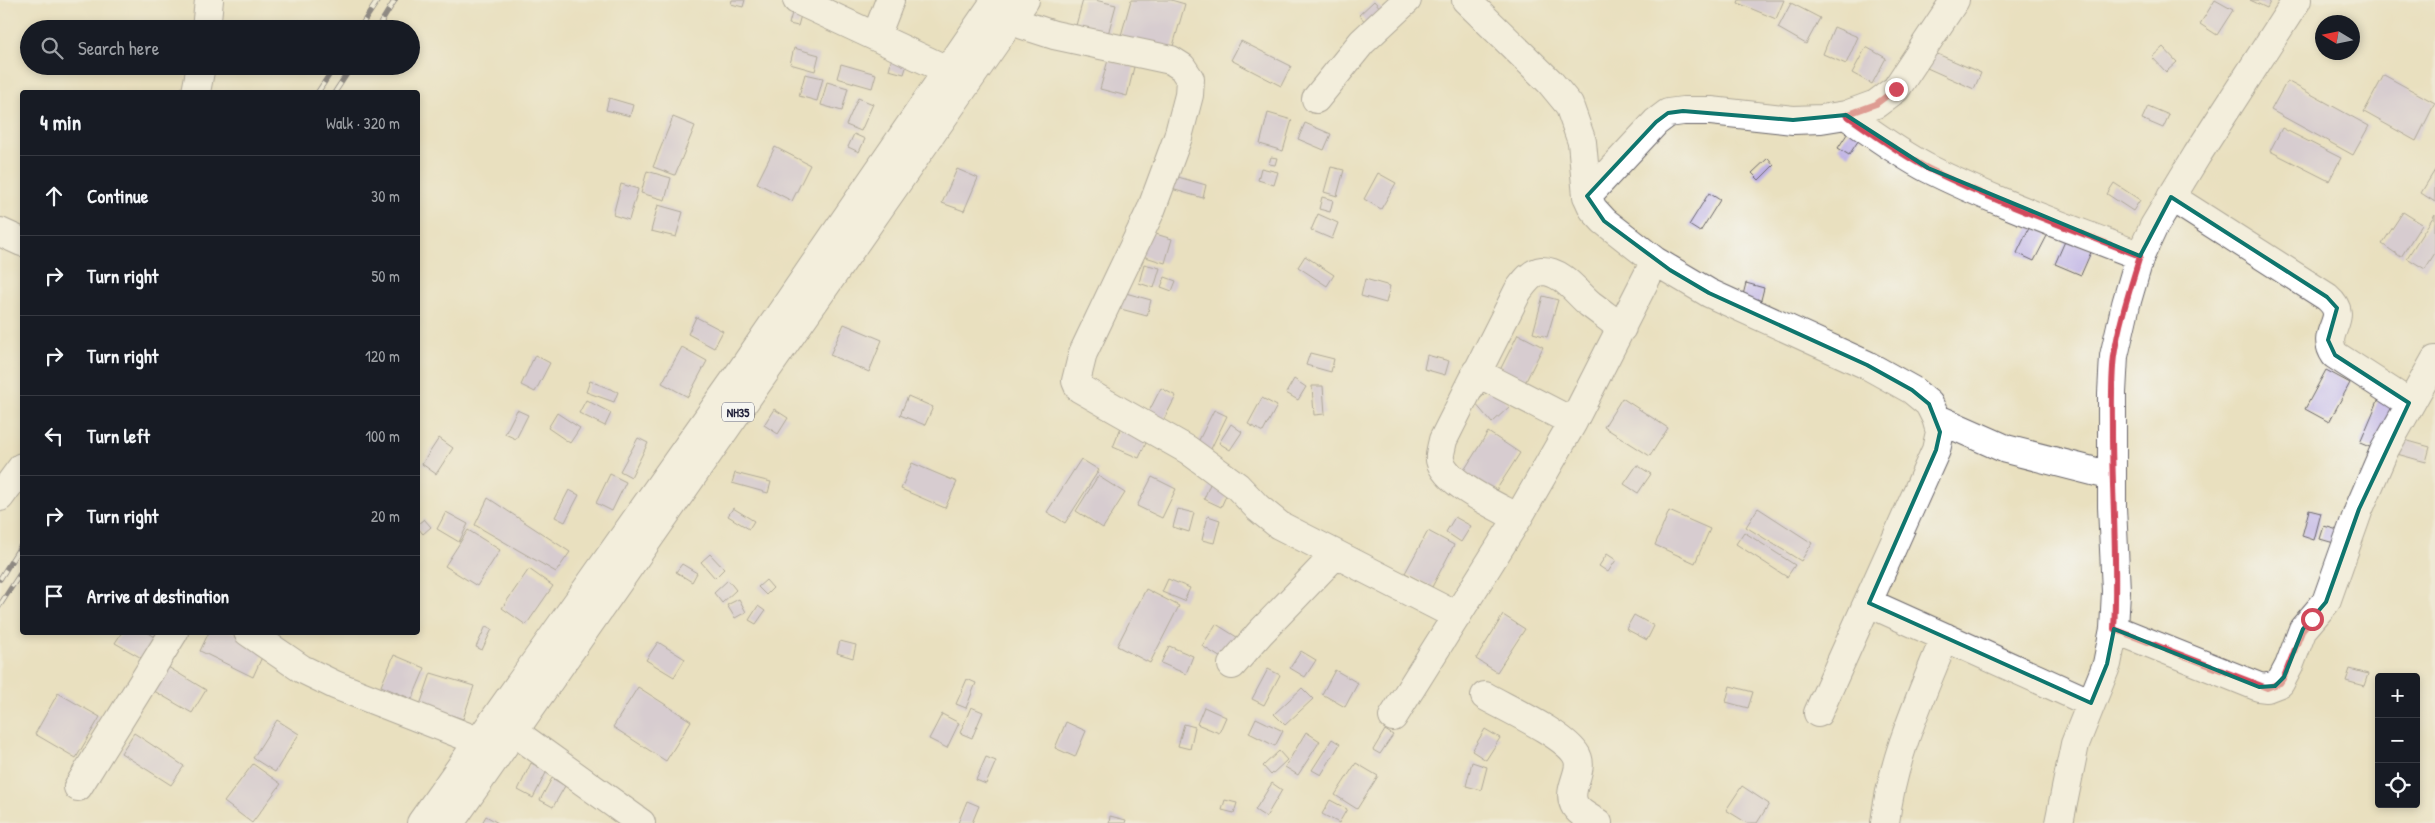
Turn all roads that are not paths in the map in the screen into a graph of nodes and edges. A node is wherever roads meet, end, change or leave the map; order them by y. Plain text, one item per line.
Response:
1 (209, 0) edge
2 (797, 0) edge
3 (890, 0) edge
4 (1407, 0) edge
5 (1466, 0) edge
6 (1955, 0) edge
7 (2296, 0) edge
8 (1011, 7) edge
9 (207, 20) edge
10 (876, 36) junction
11 (947, 70) junction
12 (199, 75) edge
13 (196, 90) edge
14 (1316, 99) dead end
15 (1846, 115) junction
16 (1587, 196) junction
17 (2171, 197) junction
18 (0, 232) edge
19 (20, 241) edge
20 (2140, 256) junction
21 (1655, 261) junction
22 (1622, 328) junction
23 (2435, 360) edge
24 (1476, 372) junction
25 (2410, 403) junction
26 (1936, 418) junction
27 (1573, 422) junction
28 (20, 470) edge
29 (2112, 476) junction
30 (0, 497) edge
31 (1518, 518) junction
32 (1334, 555) junction
33 (1869, 603) junction
34 (1457, 616) junction
35 (2114, 629) junction
36 (172, 635) edge
37 (252, 635) edge
38 (1945, 637) junction
39 (1232, 665) dead end
40 (1485, 696) dead end
41 (2090, 703) junction
42 (1818, 714) dead end
43 (1393, 717) dead end
44 (513, 731) junction
45 (478, 742) junction
46 (78, 787) dead end
47 (421, 823) edge
48 (450, 823) edge
49 (641, 823) edge
50 (1598, 823) edge
51 (1885, 823) edge
52 (2060, 823) edge

1 - 9 main road
2 - 10 main road
3 - 10 main road
4 - 14 main road
5 - 16 main road
6 - 15 main road
7 - 17 main road
8 - 11 main road, NH35
8 - 32 main road
8 - 44 main road, NH35
10 - 11 main road
11 - 45 main road, NH35
12 - 13 main road
15 - 16 main road
15 - 20 main road
16 - 21 main road
17 - 20 main road
17 - 25 main road
18 - 19 main road
20 - 29 main road
21 - 22 main road
21 - 26 main road
22 - 24 main road
22 - 27 main road
23 - 25 main road
24 - 27 main road
24 - 31 main road
25 - 35 main road
26 - 29 main road
26 - 33 main road
27 - 31 main road
28 - 30 main road
29 - 35 main road
31 - 34 main road
32 - 34 main road
32 - 39 main road
33 - 38 main road
33 - 42 main road
34 - 43 main road
35 - 41 main road
36 - 46 main road
37 - 45 main road
38 - 41 main road
38 - 51 main road
40 - 50 main road
41 - 52 main road
44 - 48 main road, NH35
44 - 49 main road
45 - 47 main road, NH35

